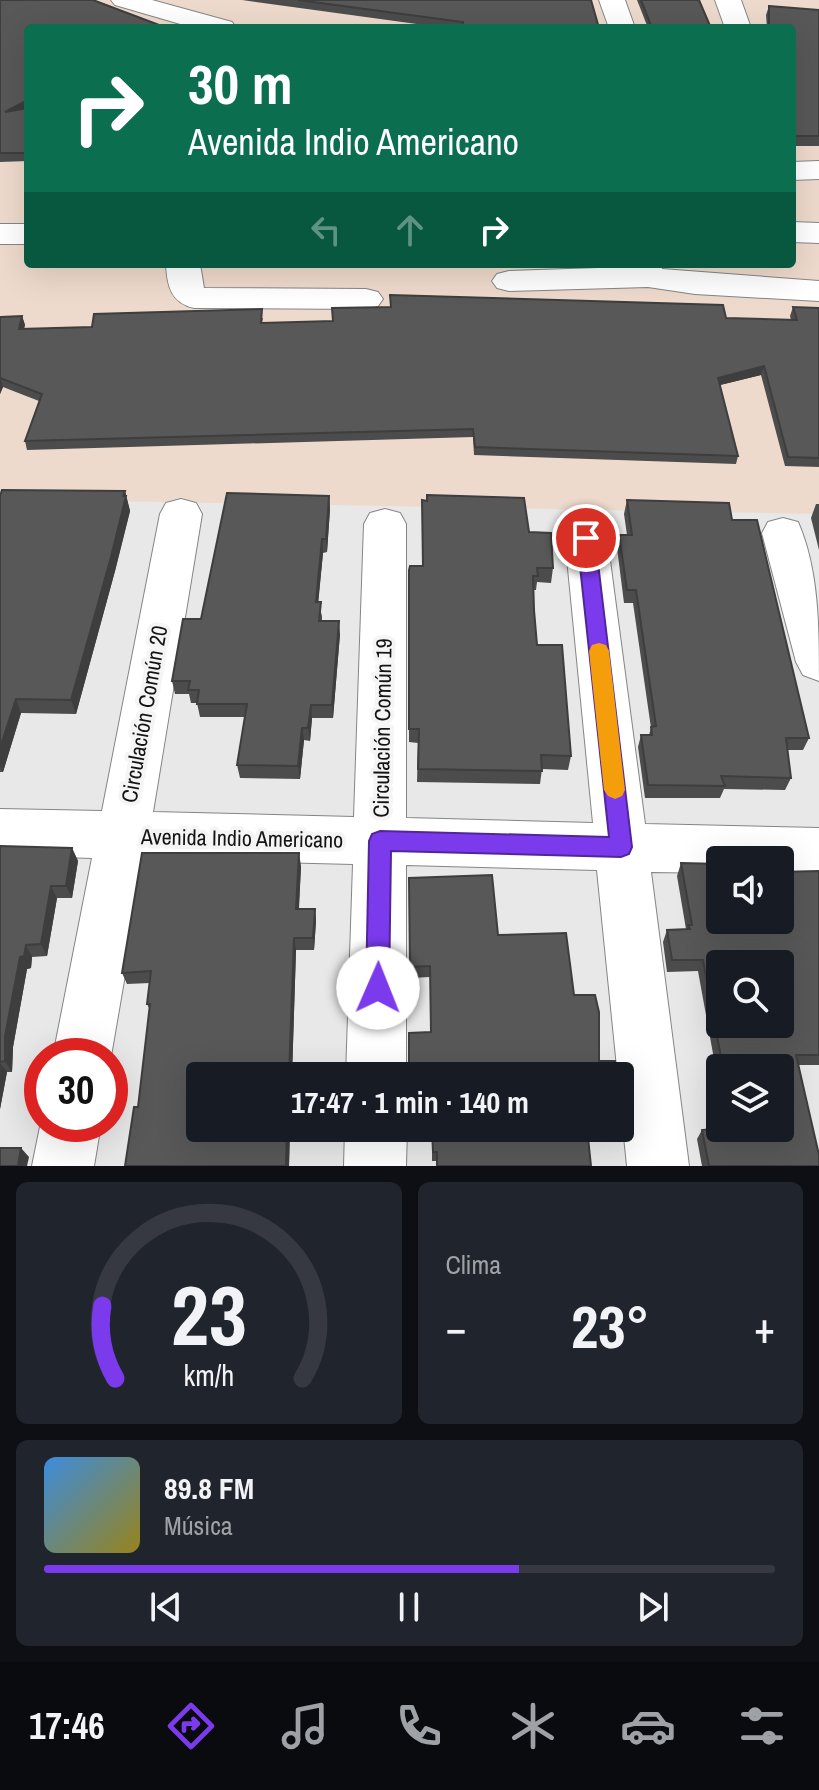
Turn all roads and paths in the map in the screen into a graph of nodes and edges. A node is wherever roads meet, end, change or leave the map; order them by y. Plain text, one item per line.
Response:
1 (124, 0) edge
2 (612, 0) edge
3 (728, 0) edge
4 (200, 24) edge
5 (621, 24) edge
6 (737, 24) edge
7 (819, 170) edge
8 (796, 171) edge
9 (796, 232) edge
10 (819, 233) edge
11 (0, 234) edge
12 (24, 234) edge
13 (183, 268) edge
14 (646, 271) edge
15 (509, 281) dead end
16 (819, 291) edge
17 (366, 299) dead end
18 (181, 514) dead end
19 (385, 524) dead end
20 (783, 533) dead end
21 (586, 538) dead end
22 (819, 662) edge
23 (0, 832) edge
24 (122, 835) junction
25 (380, 841) junction
26 (621, 847) junction
27 (819, 852) edge
28 (86, 1038) edge
29 (376, 1062) edge
30 (67, 1142) edge
31 (376, 1142) edge
32 (63, 1166) edge
33 (375, 1166) edge
34 (658, 1166) edge

1 - 4 street
2 - 5 street
3 - 6 street
7 - 8 street
9 - 10 street
11 - 12 street
13 - 17 street
14 - 15 street
14 - 16 street
18 - 24 street, Circulación Común 20
19 - 25 street, Circulación Común 19
20 - 22 street
21 - 26 street
23 - 24 street, Avenida Indio Americano
24 - 25 street, Avenida Indio Americano
24 - 28 street, Circulación Común 20
25 - 26 street, Avenida Indio Americano
25 - 29 street, Circulación Común 19
26 - 27 street, Avenida Indio Americano
26 - 34 street
30 - 32 street
31 - 33 street

